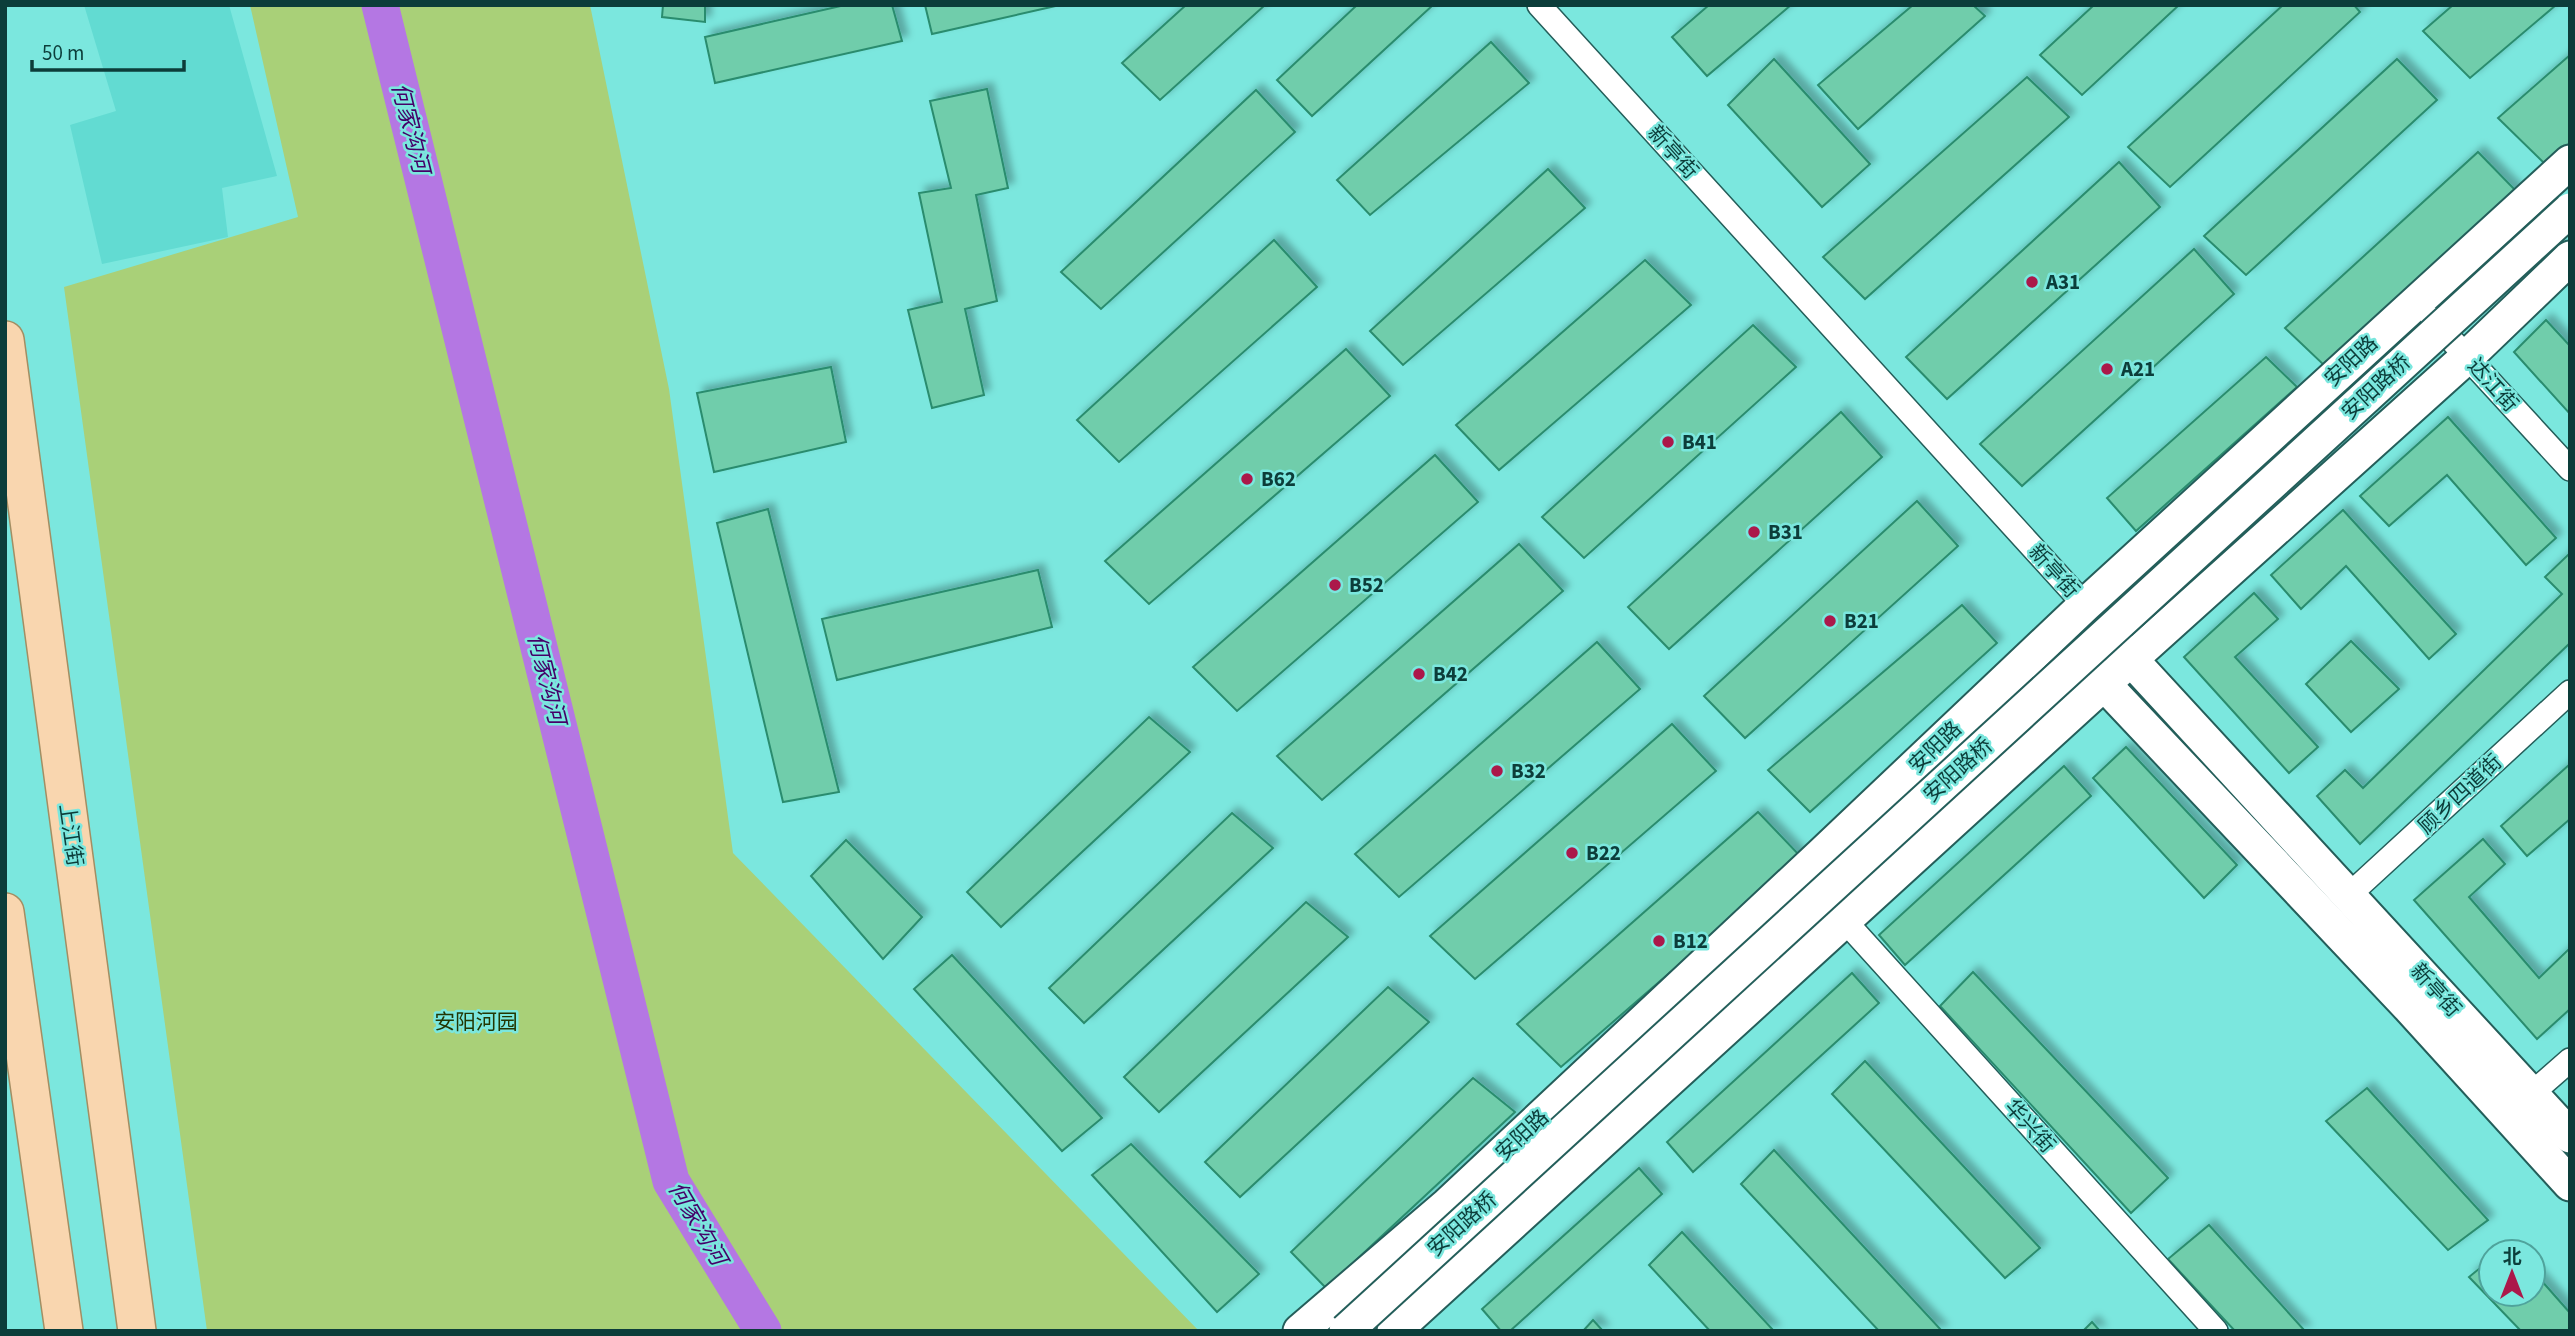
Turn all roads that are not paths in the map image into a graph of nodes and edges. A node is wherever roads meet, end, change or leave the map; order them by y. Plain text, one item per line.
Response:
1 (1539, 5) edge
2 (2570, 162) edge
3 (2570, 209) edge
4 (2570, 258) edge
5 (2415, 301) junction
6 (5, 340) edge
7 (2468, 356) junction
8 (2570, 469) edge
9 (2085, 605) junction
10 (2057, 631) junction
11 (2130, 660) junction
12 (2103, 685) junction
13 (2570, 692) edge
14 (2349, 895) junction
15 (5, 912) edge
16 (1844, 920) junction
17 (2570, 1060) edge
18 (2531, 1094) junction
19 (2570, 1136) edge
20 (2570, 1184) edge
21 (64, 1331) edge
22 (137, 1331) edge
23 (1300, 1331) edge
24 (1346, 1331) edge
25 (1394, 1331) edge
26 (2216, 1331) edge

1 - 9 street, 新亭街
2 - 5 main road, 安阳路
3 - 24 main road, 安阳路桥, bridge
4 - 7 main road
5 - 7 street, 达江街
5 - 9 main road, 安阳路
6 - 22 main road, 上江街
7 - 8 street, 达江街
7 - 11 main road
9 - 10 main road, 安阳路
9 - 11 main road, 新亭街
10 - 12 main road
10 - 23 main road, 安阳路
11 - 12 main road
11 - 14 main road, 新亭街
12 - 16 main road
12 - 20 main road
13 - 14 street, 顾乡四道街
14 - 18 main road, 新亭街
15 - 21 main road
16 - 25 main road
16 - 26 street, 华兴街
17 - 18 street
18 - 19 main road, 新亭街

